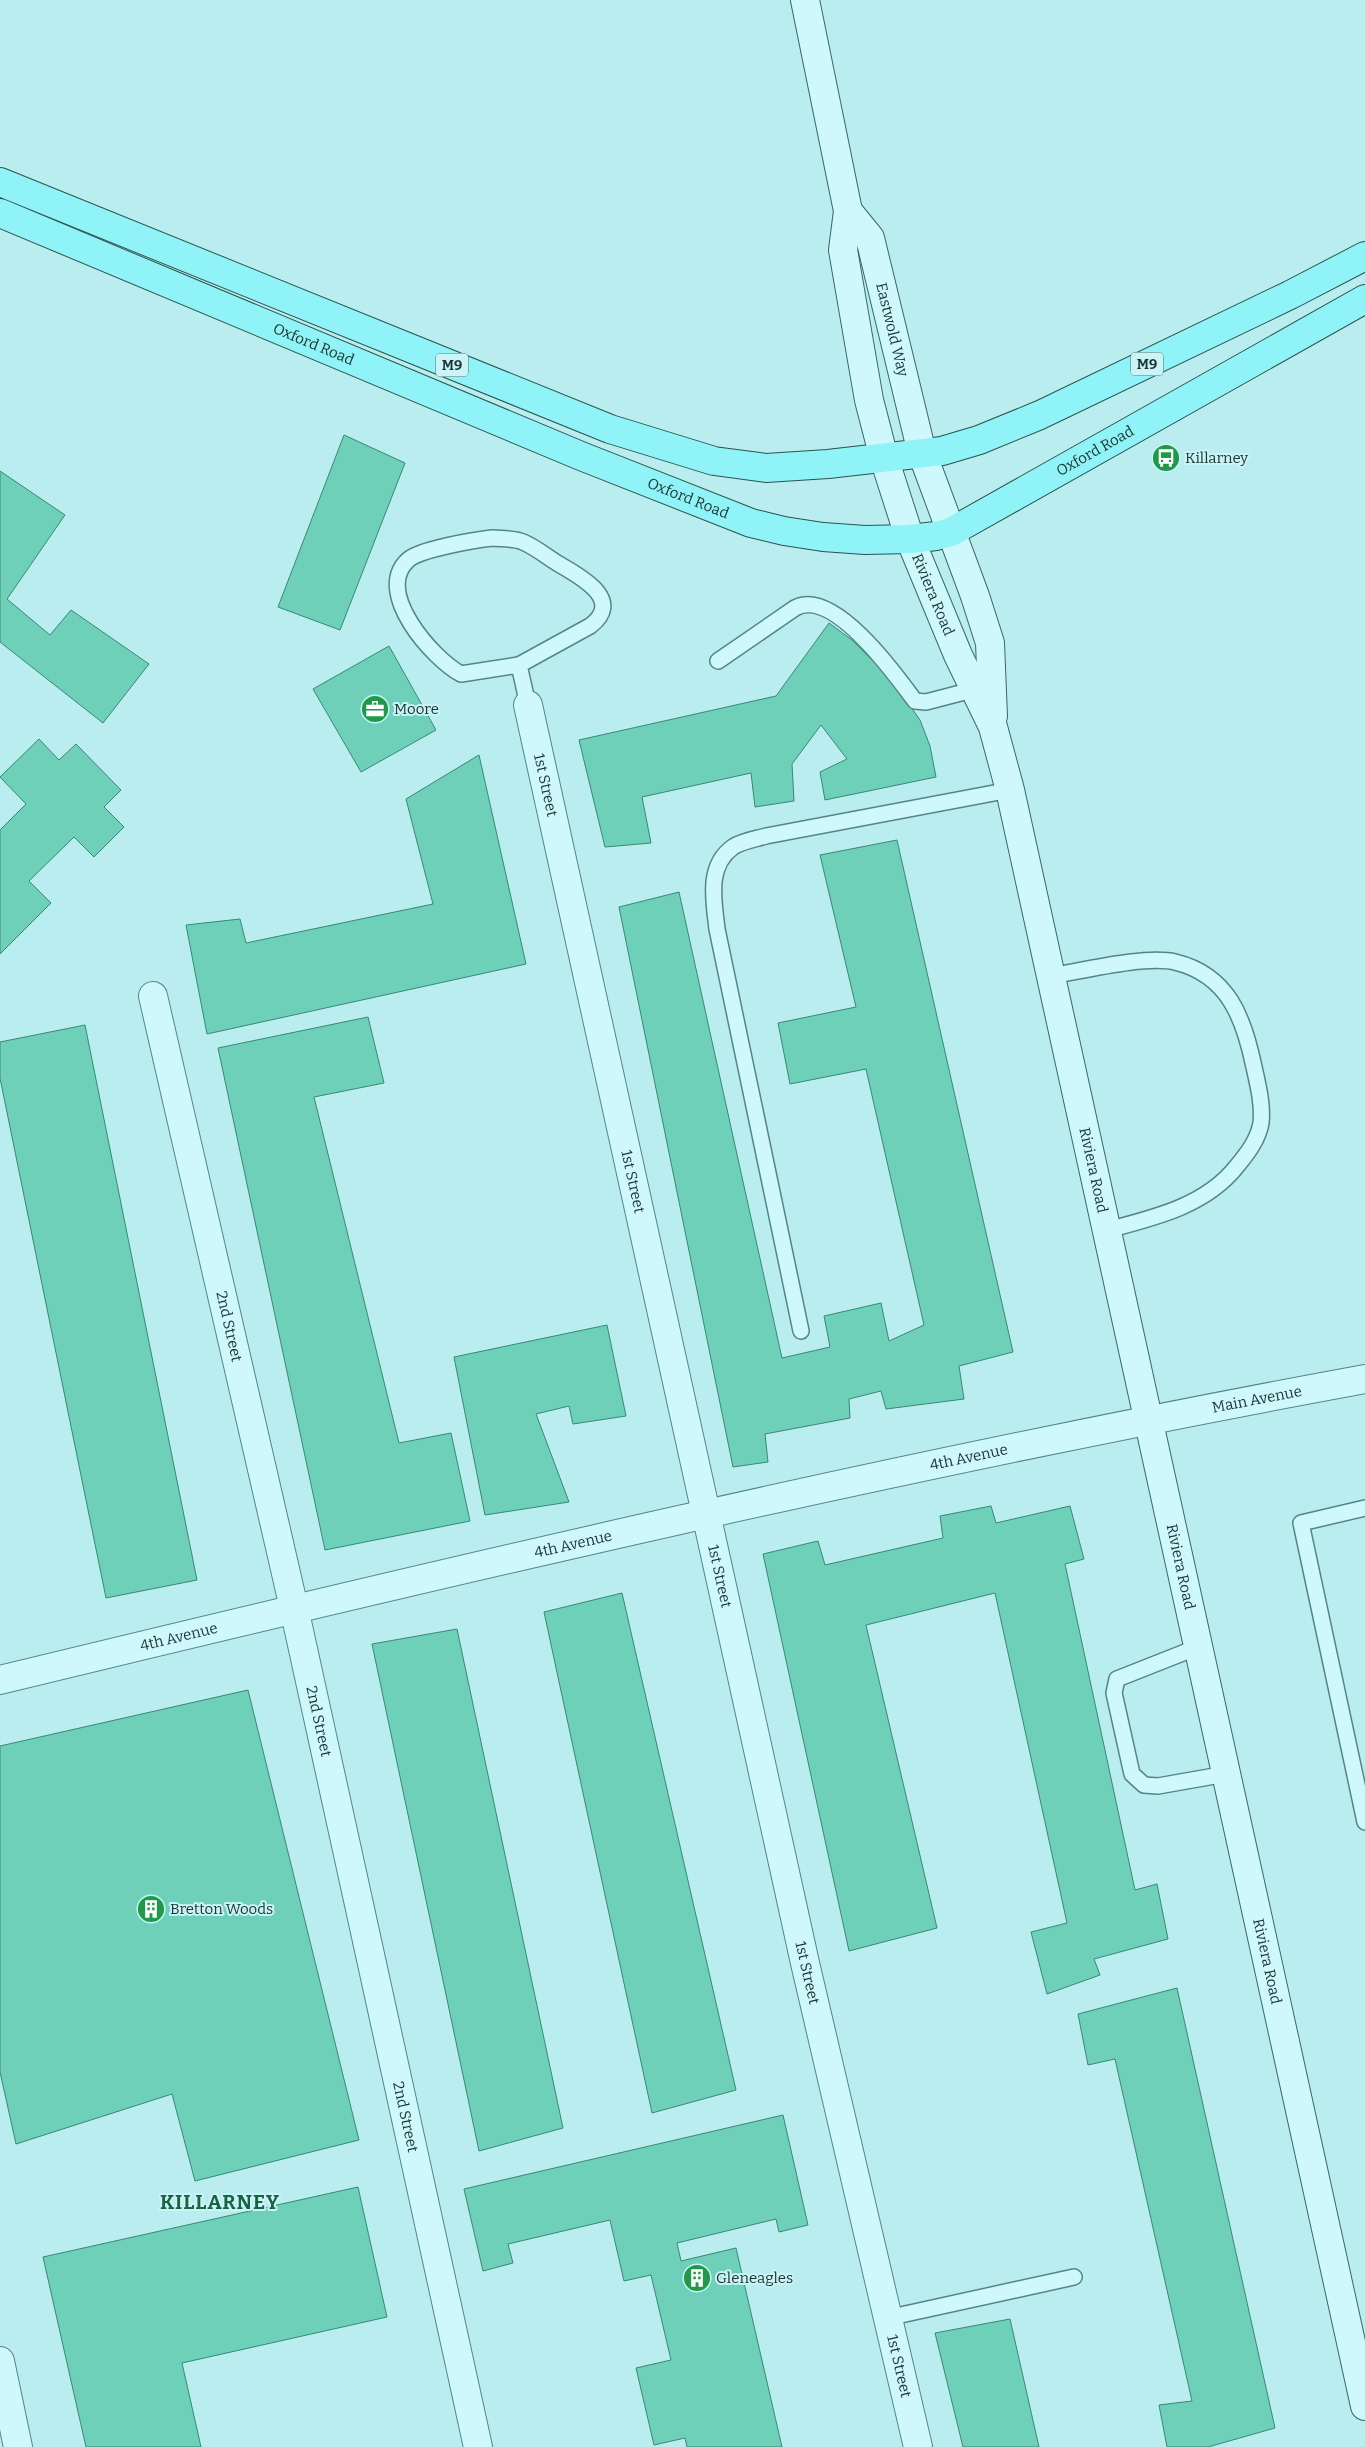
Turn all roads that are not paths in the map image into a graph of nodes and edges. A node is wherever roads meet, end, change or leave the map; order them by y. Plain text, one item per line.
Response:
1 (805, 0) edge
2 (0, 182) edge
3 (848, 211) junction
4 (0, 213) edge
5 (1365, 256) edge
6 (1365, 299) edge
7 (922, 454) junction
8 (884, 458) junction
9 (951, 532) junction
10 (910, 539) junction
11 (718, 661) dead end
12 (519, 665) junction
13 (983, 688) junction
14 (528, 705) joint
15 (1010, 790) junction
16 (1051, 976) junction
17 (153, 996) dead end
18 (1106, 1230) junction
19 (801, 1331) dead end
20 (1365, 1380) edge
21 (1148, 1419) junction
22 (1365, 1508) edge
23 (707, 1514) junction
24 (294, 1608) junction
25 (1198, 1647) junction
26 (0, 1680) edge
27 (1226, 1774) junction
28 (1361, 1782) edge
29 (1365, 1822) edge
30 (1074, 2277) dead end
31 (888, 2318) junction
32 (1359, 2347) edge
33 (0, 2361) edge
34 (1365, 2406) edge
35 (18, 2447) edge
36 (478, 2447) edge
37 (918, 2447) edge

1 - 3 street, Eastwold Way
2 - 8 main road, M9
3 - 7 street, Eastwold Way
3 - 8 street, Eastwold Way
4 - 10 main road, Oxford Road / M9
5 - 7 main road, M9
6 - 9 main road, Oxford Road / M9
7 - 8 main road, M9
7 - 9 street, Riviera Road
8 - 10 street, Riviera Road
9 - 10 main road, Oxford Road / M9
9 - 13 street, Riviera Road
10 - 13 street, Riviera Road
11 - 13 lane
12 - 12 lane
12 - 14 lane
13 - 15 street, Riviera Road
14 - 23 street, 1st Street
15 - 16 street, Riviera Road
15 - 19 lane
16 - 18 street, Riviera Road
16 - 18 lane
17 - 24 street, 2nd Street
18 - 21 street, Riviera Road
20 - 21 street, Main Avenue
21 - 23 street, 4th Avenue
21 - 25 street, Riviera Road
22 - 28 lane
23 - 24 street, 4th Avenue
23 - 31 street, 1st Street
24 - 26 street, 4th Avenue
24 - 36 street, 2nd Street
25 - 27 street, Riviera Road
25 - 27 lane
27 - 32 street, Riviera Road
28 - 29 lane
30 - 31 lane
31 - 37 street, 1st Street
32 - 34 street, Riviera Road
33 - 35 street

